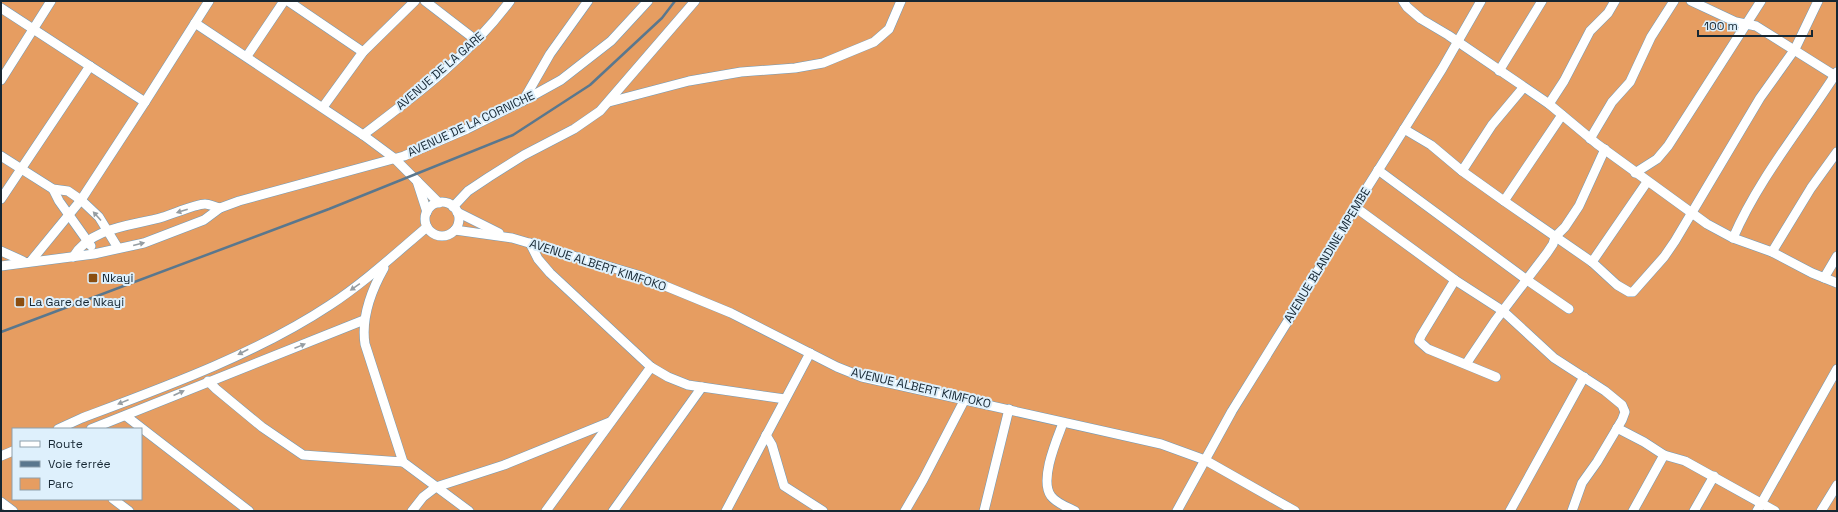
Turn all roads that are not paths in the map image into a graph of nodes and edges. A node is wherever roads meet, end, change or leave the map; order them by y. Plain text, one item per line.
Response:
1 (52, 1) edge
2 (209, 1) edge
3 (284, 1) edge
4 (288, 1) edge
5 (415, 1) edge
6 (425, 1) edge
7 (510, 1) edge
8 (588, 1) edge
9 (696, 1) edge
10 (901, 1) edge
11 (1403, 1) edge
12 (1481, 1) edge
13 (1542, 1) edge
14 (1615, 1) edge
15 (1674, 1) edge
16 (1691, 1) edge
17 (1761, 1) edge
18 (1818, 1) edge
19 (644, 3) edge
20 (1, 8) edge
21 (195, 23) junction
22 (1747, 24) junction
23 (34, 30) junction
24 (477, 42) junction
25 (1458, 42) junction
26 (1795, 49) junction
27 (363, 52) junction
28 (247, 56) junction
29 (90, 66) junction
30 (1499, 70) junction
31 (1836, 74) edge
32 (1, 80) edge
33 (1523, 88) junction
34 (523, 101) junction
35 (145, 102) junction
36 (609, 102) junction
37 (1549, 104) junction
38 (323, 107) junction
39 (1562, 115) junction
40 (1404, 129) junction
41 (363, 135) junction
42 (1590, 139) junction
43 (1605, 150) junction
44 (1837, 152) edge
45 (1, 156) edge
46 (394, 158) junction
47 (22, 169) junction
48 (1378, 170) junction
49 (1462, 171) junction
50 (1635, 173) junction
51 (416, 180) junction
52 (1647, 182) junction
53 (54, 189) junction
54 (1, 200) edge
55 (81, 200) junction
56 (1504, 201) junction
57 (440, 202) junction
58 (1355, 207) junction
59 (220, 208) junction
60 (455, 210) junction
61 (427, 212) junction
62 (1691, 213) junction
63 (68, 214) junction
64 (427, 227) junction
65 (455, 230) junction
66 (108, 231) junction
67 (505, 236) junction
68 (1555, 237) junction
69 (1733, 238) junction
70 (89, 242) junction
71 (530, 243) junction
72 (118, 248) junction
73 (1, 250) edge
74 (1772, 252) junction
75 (94, 254) junction
76 (1837, 256) edge
77 (73, 257) junction
78 (27, 261) junction
79 (1592, 262) junction
80 (386, 264) junction
81 (1, 266) edge
82 (1824, 278) junction
83 (1455, 280) junction
84 (1527, 280) junction
85 (1837, 283) edge
86 (1569, 309) dead end
87 (1503, 311) junction
88 (364, 320) junction
89 (810, 353) junction
90 (1466, 364) junction
91 (651, 367) junction
92 (1837, 369) edge
93 (1584, 376) junction
94 (1496, 377) dead end
95 (208, 381) junction
96 (702, 387) junction
97 (785, 399) junction
98 (965, 399) junction
99 (1009, 409) junction
100 (126, 416) junction
101 (610, 422) junction
102 (1063, 423) junction
103 (60, 428) edge
104 (94, 428) edge
105 (142, 428) edge
106 (142, 428) edge
107 (1617, 428) junction
108 (766, 436) junction
109 (12, 451) edge
110 (1664, 455) junction
111 (1, 456) edge
112 (1204, 460) junction
113 (403, 462) junction
114 (1714, 476) junction
115 (1837, 485) edge
116 (436, 487) junction
117 (114, 500) edge
118 (1, 502) edge
119 (1759, 507) edge
120 (13, 511) edge
121 (129, 511) edge
122 (249, 511) edge
123 (412, 511) edge
124 (469, 511) edge
125 (546, 511) edge
126 (613, 511) edge
127 (726, 511) edge
128 (824, 511) edge
129 (905, 511) edge
130 (984, 511) edge
131 (1074, 511) edge
132 (1177, 511) edge
133 (1295, 511) edge
134 (1510, 511) edge
135 (1572, 511) edge
136 (1633, 511) edge
137 (1694, 511) edge
138 (1775, 511) edge
139 (1821, 511) edge

1 - 23 street
2 - 21 street
3 - 28 street
4 - 27 street
5 - 27 street
6 - 24 street
7 - 24 street, AVENUE DE LA GARE
8 - 34 street
9 - 36 street
10 - 36 street
11 - 25 street
12 - 25 street, AVENUE BLANDINE MPEMBE
13 - 30 street
14 - 37 street
15 - 42 street
16 - 22 street
17 - 22 street
18 - 26 street
19 - 34 street, AVENUE DE LA CORNICHE
20 - 23 street
21 - 28 street
21 - 35 street
22 - 26 street
22 - 50 street
23 - 29 street
23 - 32 street
24 - 41 street, AVENUE DE LA GARE
25 - 30 street
25 - 40 street, AVENUE BLANDINE MPEMBE
26 - 31 street
26 - 62 street
27 - 38 street
28 - 38 street
29 - 35 street
29 - 47 street
30 - 33 street
31 - 69 street
33 - 37 street
33 - 49 street
34 - 46 street, AVENUE DE LA CORNICHE
35 - 55 street
36 - 60 street
37 - 39 street
38 - 41 street
39 - 42 street
39 - 56 street
40 - 48 street, AVENUE BLANDINE MPEMBE
40 - 49 street
41 - 46 street
42 - 43 street
43 - 50 street
43 - 68 street
44 - 74 street
45 - 47 street
46 - 51 street
46 - 59 street, AVENUE DE LA CORNICHE
47 - 53 street
47 - 54 street
48 - 58 street, AVENUE BLANDINE MPEMBE
48 - 84 street
49 - 56 street
50 - 52 street
51 - 57 street
51 - 61 street
52 - 62 street
52 - 79 street
53 - 55 street
53 - 63 street
55 - 63 street
66 -> 55 street
56 - 68 street
57 - 60 street
57 - 61 street
58 - 83 street
58 - 112 street, AVENUE BLANDINE MPEMBE
59 -> 66 street, AVENUE DE LA CORNICHE
72 -> 59 street, AVENUE DE LA CORNICHE
60 - 65 street
60 - 67 street, AVENUE ALBERT KIMFOKO
61 - 64 street
62 - 69 street
62 - 79 street
63 - 70 street
63 - 78 street
64 - 65 street
64 - 80 street
65 - 67 street, AVENUE ALBERT KIMFOKO
66 - 70 street, AVENUE DE LA CORNICHE
66 - 72 street
67 - 71 street, AVENUE ALBERT KIMFOKO
68 - 79 street
68 - 84 street
69 - 74 street
70 - 75 street
70 - 77 street, AVENUE DE LA CORNICHE
71 - 89 street, AVENUE ALBERT KIMFOKO
71 - 91 street
72 - 75 street, AVENUE DE LA CORNICHE
73 - 78 street
74 - 82 street
75 - 77 street, AVENUE DE LA CORNICHE
76 - 82 street
77 - 78 street, AVENUE DE LA CORNICHE
78 - 81 street, AVENUE DE LA CORNICHE
80 - 88 street
80 -> 103 street
82 - 85 street
83 - 87 street
83 - 90 street
84 - 86 street
84 - 87 street
87 - 90 street
87 - 93 street
95 -> 88 street
88 - 113 street
89 - 97 street
89 - 98 street, AVENUE ALBERT KIMFOKO
90 - 94 street
91 - 96 street
91 - 101 street
92 - 119 street
93 - 107 street
93 - 134 street
100 -> 95 street
95 - 113 street
96 - 97 street
96 - 126 street
97 - 108 street
98 - 99 street, AVENUE ALBERT KIMFOKO
98 - 129 street
99 - 102 street, AVENUE ALBERT KIMFOKO
99 - 130 street
100 - 104 street
100 - 106 street
101 - 116 street
101 - 125 street
102 - 112 street, AVENUE ALBERT KIMFOKO
102 - 131 street
105 - 122 street
107 - 110 street
107 - 135 street
108 - 127 street
108 - 128 street
109 - 111 street
110 - 114 street
110 - 136 street
112 - 132 street, AVENUE BLANDINE MPEMBE
112 - 133 street, AVENUE ALBERT KIMFOKO
113 - 116 street
114 - 119 street
114 - 137 street
115 - 139 street
116 - 123 street
116 - 124 street
117 - 121 street
118 - 120 street
119 - 138 street

